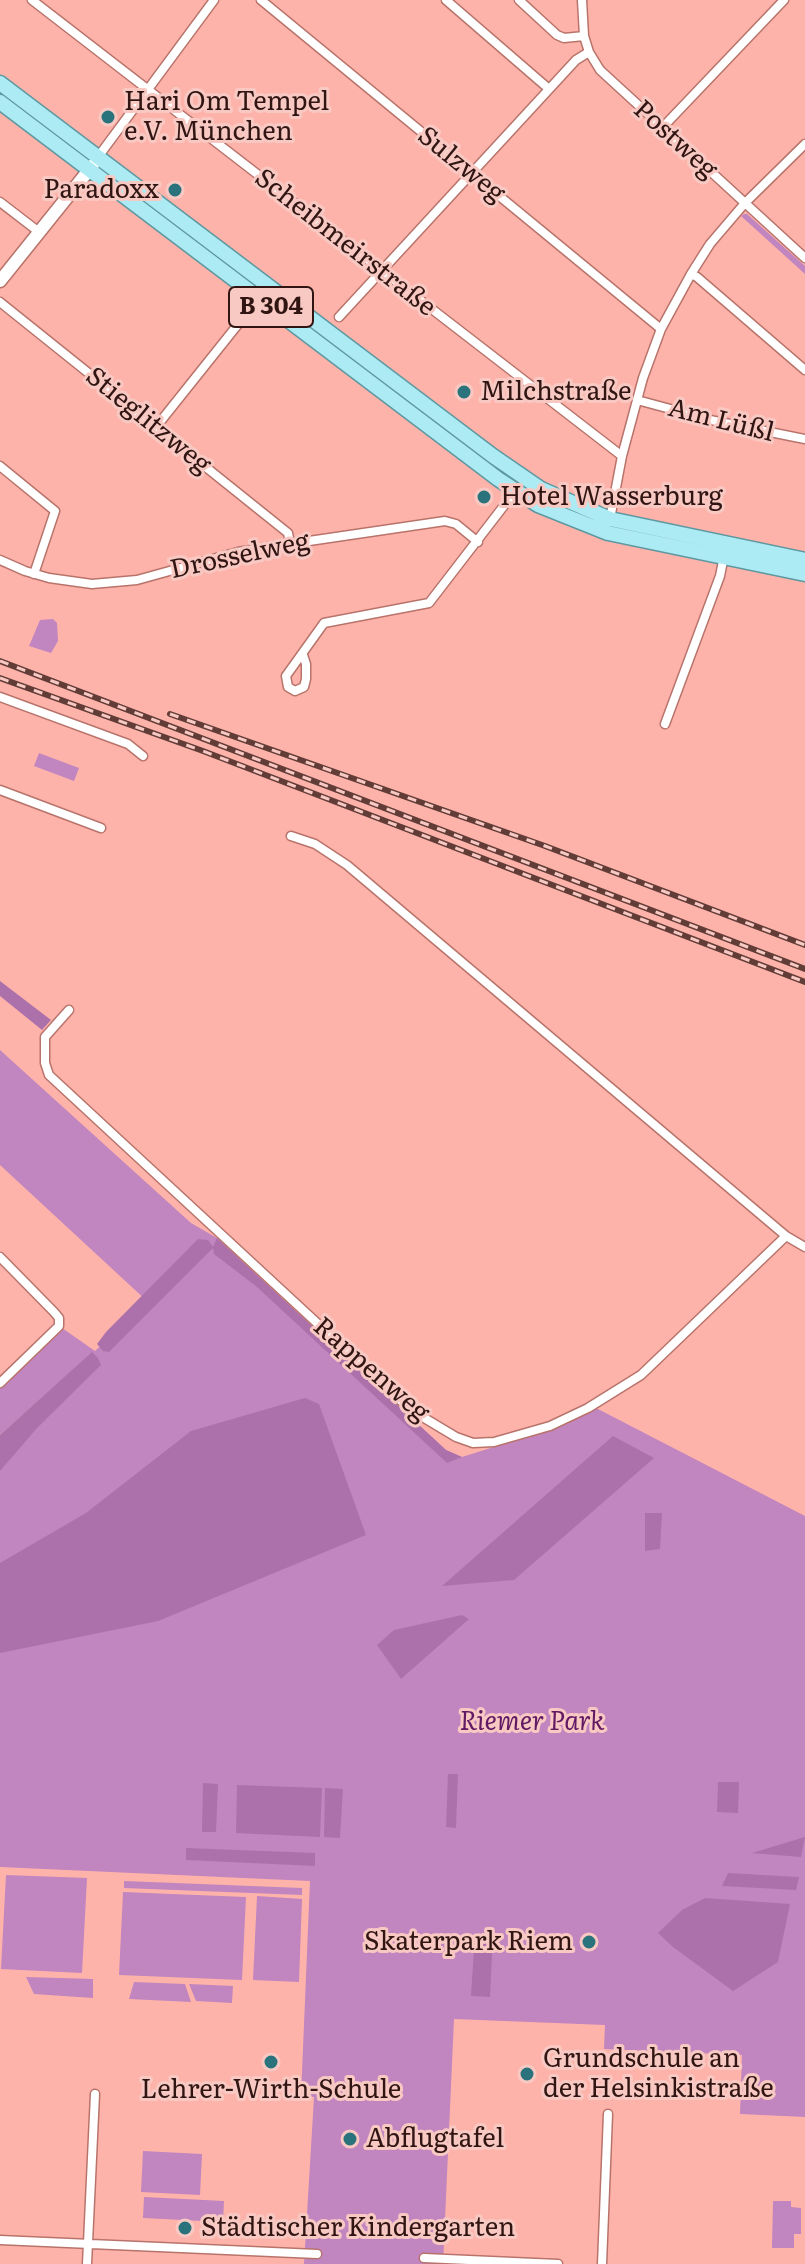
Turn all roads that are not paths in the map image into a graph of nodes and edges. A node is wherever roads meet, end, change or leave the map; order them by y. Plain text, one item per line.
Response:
1 (32, 0) edge
2 (214, 0) edge
3 (261, 0) edge
4 (446, 0) edge
5 (519, 0) edge
6 (582, 0) edge
7 (784, 0) edge
8 (584, 36) junction
9 (589, 52) junction
10 (0, 83) edge
11 (148, 89) junction
12 (549, 89) junction
13 (0, 102) edge
14 (662, 128) junction
15 (805, 144) edge
16 (98, 157) junction
17 (89, 170) junction
18 (472, 172) junction
19 (0, 202) edge
20 (745, 203) junction
21 (39, 232) junction
22 (805, 258) edge
23 (380, 271) junction
24 (691, 274) junction
25 (0, 281) edge
26 (259, 298) junction
27 (0, 302) edge
28 (339, 317) dead end
29 (661, 329) junction
30 (805, 370) edge
31 (637, 400) junction
32 (156, 427) junction
33 (805, 439) edge
34 (622, 456) junction
35 (0, 466) edge
36 (520, 485) junction
37 (610, 519) junction
38 (478, 542) junction
39 (290, 543) junction
40 (725, 550) junction
41 (0, 560) edge
42 (805, 560) edge
43 (34, 574) junction
44 (805, 574) edge
45 (303, 655) dead end
46 (0, 697) edge
47 (665, 724) dead end
48 (143, 756) dead end
49 (0, 790) edge
50 (101, 828) dead end
51 (291, 836) dead end
52 (69, 1010) dead end
53 (786, 1236) junction
54 (805, 1247) edge
55 (0, 1257) edge
56 (0, 1383) edge
57 (95, 2094) dead end
58 (608, 2114) dead end
59 (0, 2240) edge
60 (88, 2244) junction
61 (317, 2254) dead end
62 (424, 2258) dead end
63 (87, 2264) edge
64 (558, 2264) edge
65 (602, 2264) edge

1 - 11 street, Scheibmeirstraße
2 - 11 street
3 - 18 street, Sulzweg
4 - 12 street
5 - 8 street
6 - 8 street, Postweg
7 - 14 street
8 - 9 street, Postweg
9 - 12 street
9 - 14 street, Postweg
10 - 16 main road, B 304
11 - 16 street
11 - 23 street, Scheibmeirstraße
12 - 18 street
13 - 17 main road, B 304
14 - 20 street, Postweg
15 - 20 street
16 - 17 street
16 - 36 main road, B 304
17 - 21 street
17 - 26 main road, B 304
18 - 23 street
18 - 29 street, Sulzweg
19 - 21 street
20 - 22 street, Postweg
20 - 24 street
21 - 25 street
23 - 28 street
23 - 34 street, Scheibmeirstraße
24 - 29 street
24 - 30 street
26 - 32 street
26 - 36 main road, B 304
27 - 32 street, Stieglitzweg
29 - 31 street
31 - 33 street, Am Lüßl
31 - 34 street
32 - 39 street, Stieglitzweg
34 - 37 street
35 - 43 street
36 - 37 main road, B 304
36 - 38 street
36 - 40 main road, B 304
37 - 40 main road, B 304
38 - 39 street, Drosselweg
38 - 45 street
39 - 43 street, Drosselweg
40 - 42 main road, B 304
40 - 44 main road, B 304
40 - 47 street
41 - 43 street, Drosselweg
46 - 48 street
49 - 50 street
51 - 53 street
52 - 53 street, Rappenweg
53 - 54 street
55 - 56 street
57 - 60 street
58 - 65 street
59 - 60 street
60 - 61 street
60 - 63 street
62 - 64 street

